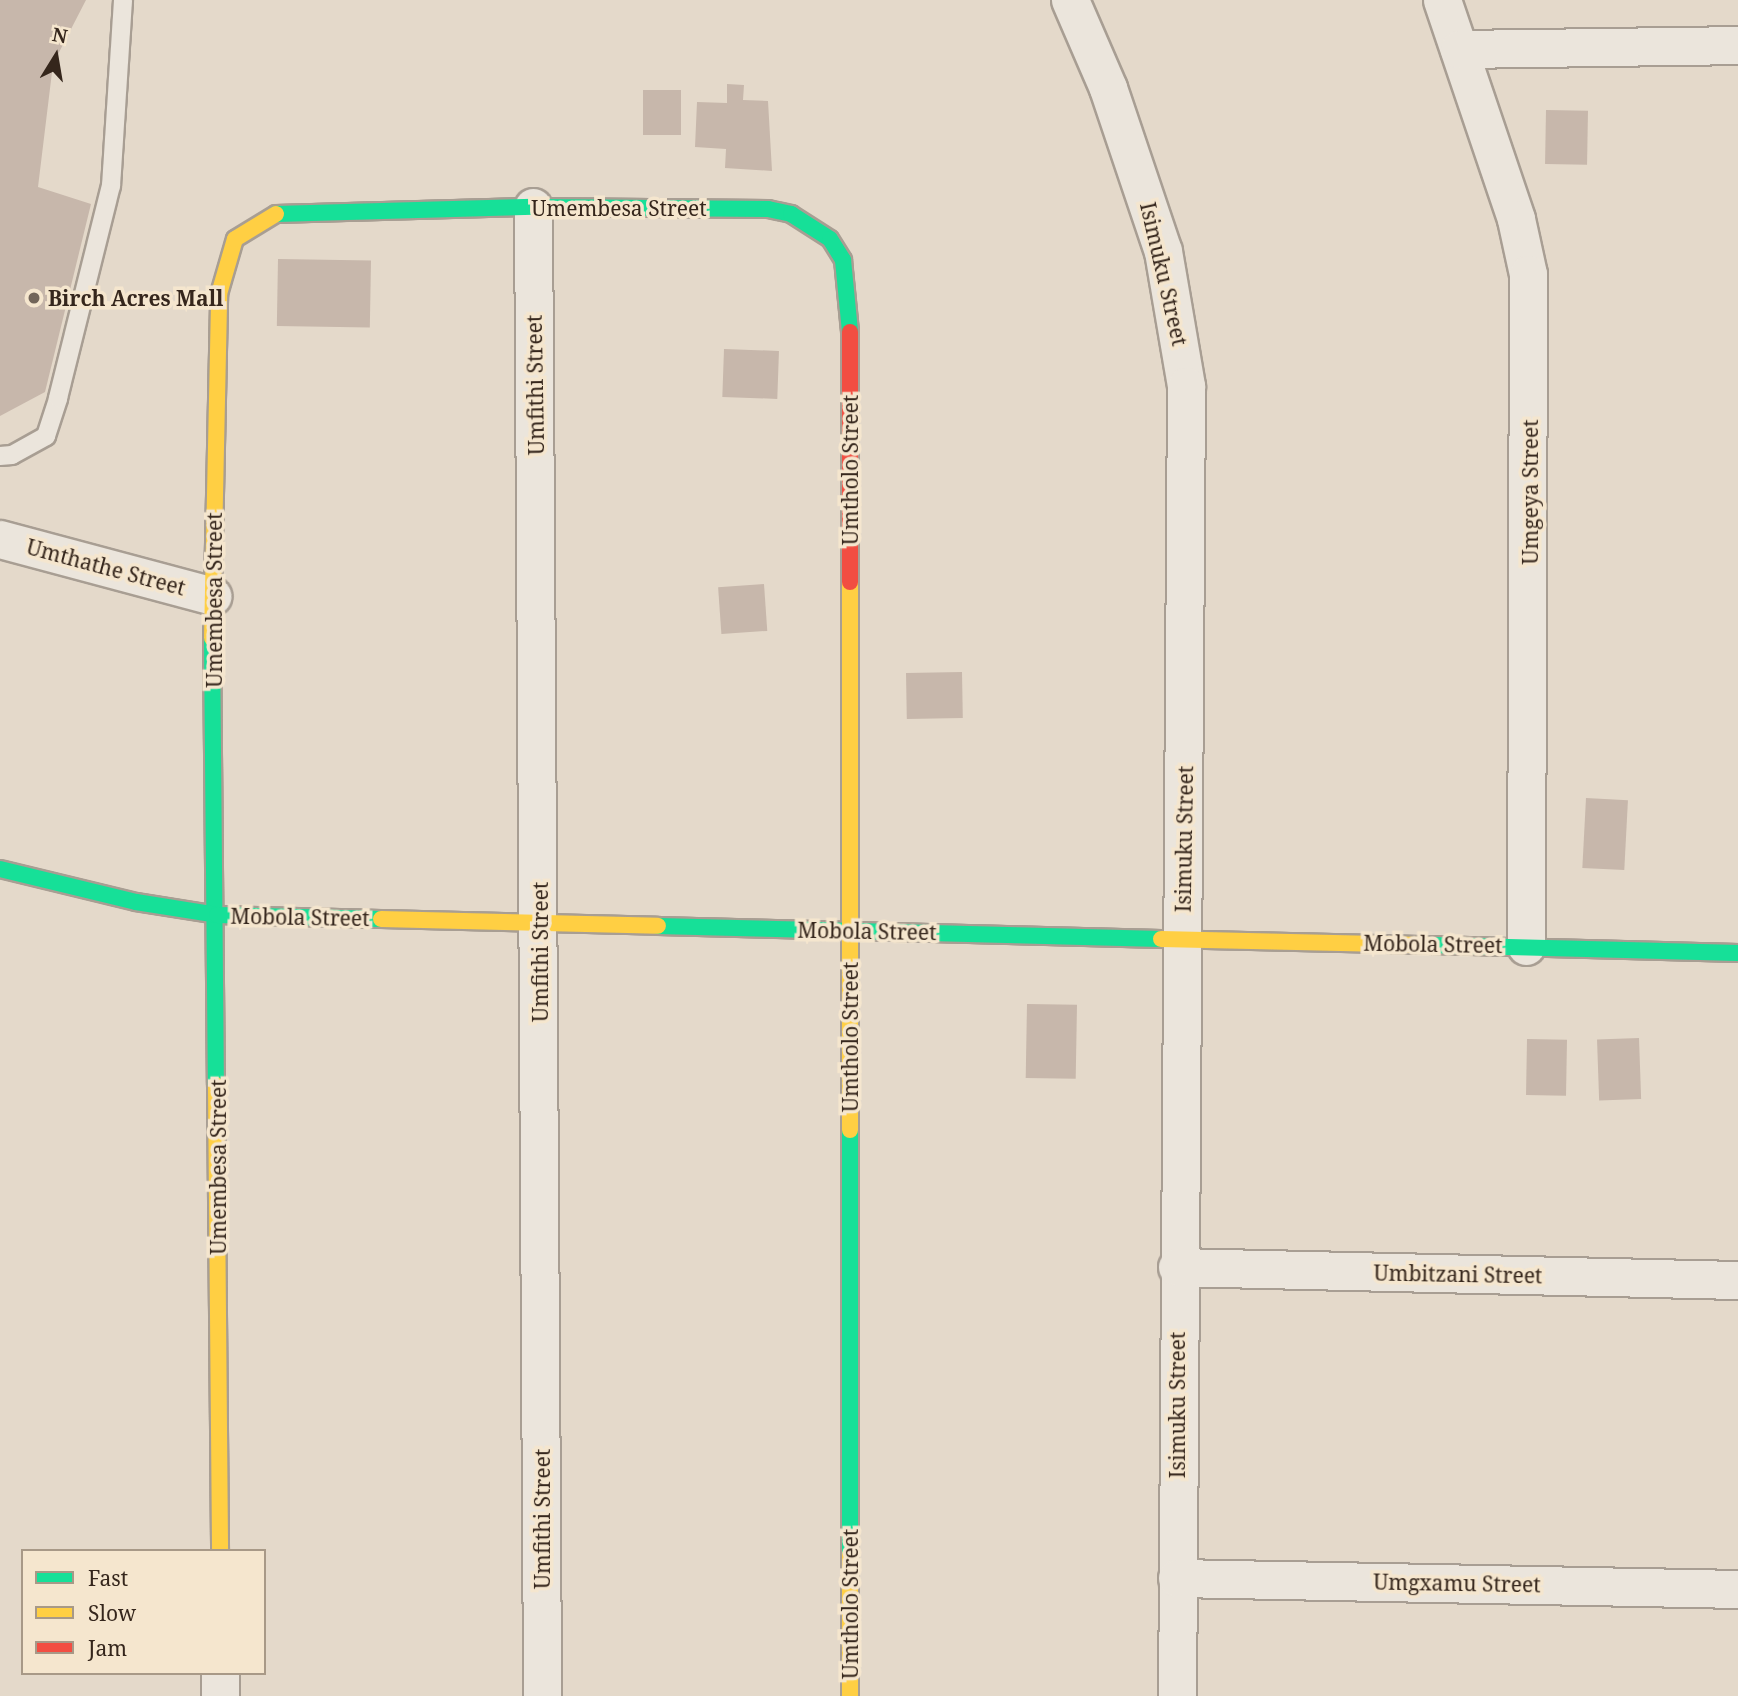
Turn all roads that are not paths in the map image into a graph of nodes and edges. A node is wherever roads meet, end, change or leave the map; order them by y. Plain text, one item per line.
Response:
1 (123, 0) edge
2 (1070, 0) edge
3 (1442, 0) edge
4 (1738, 45) edge
5 (1460, 49) junction
6 (533, 207) junction
7 (811, 223) joint
8 (0, 456) edge
9 (0, 539) edge
10 (212, 596) junction
11 (0, 869) edge
12 (217, 915) junction
13 (540, 922) junction
14 (849, 931) junction
15 (1183, 938) junction
16 (1526, 946) junction
17 (1738, 953) edge
18 (1177, 1268) junction
19 (1738, 1280) edge
20 (220, 1549) edge
21 (1177, 1578) junction
22 (1738, 1589) edge
23 (220, 1675) edge
24 (220, 1696) edge
25 (542, 1696) edge
26 (850, 1696) edge
27 (1177, 1696) edge

1 - 8 lane
2 - 15 street, Isimuku Street
3 - 5 street, Umgeya Street
4 - 5 street
5 - 16 street, Umgeya Street
6 - 7 street, Umembesa Street
6 - 10 street, Umembesa Street
6 - 13 street, Umfithi Street
7 - 14 street, Umtholo Street
9 - 10 street, Umthathe Street
10 - 12 street, Umembesa Street
11 - 12 street, Mobola Street
12 - 13 street, Mobola Street
12 - 20 street, Umembesa Street
13 - 14 street, Mobola Street
13 - 25 street, Umfithi Street
14 - 15 street, Mobola Street
14 - 26 street, Umtholo Street
15 - 16 street, Mobola Street
15 - 18 street, Isimuku Street
16 - 17 street, Mobola Street
18 - 19 street, Umbitzani Street
18 - 21 street, Isimuku Street
21 - 22 street, Umgxamu Street
21 - 27 street, Isimuku Street
23 - 24 street

